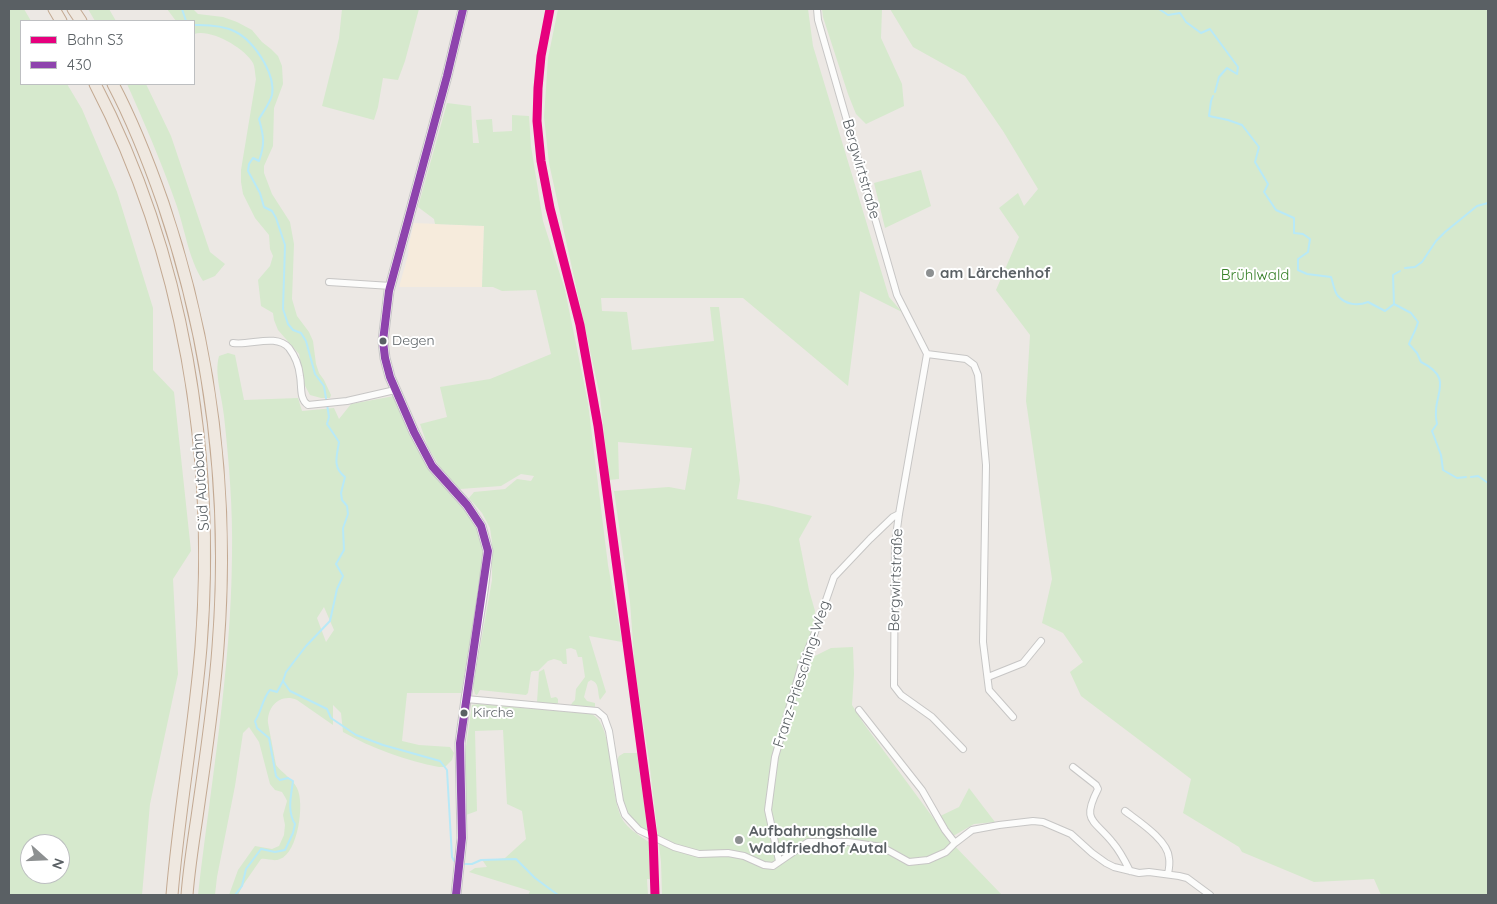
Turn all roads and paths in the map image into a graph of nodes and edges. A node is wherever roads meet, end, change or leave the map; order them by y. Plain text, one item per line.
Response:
1 (54, 9) edge
2 (73, 9) edge
3 (463, 9) edge
4 (817, 9) edge
5 (60, 20) edge
6 (80, 20) edge
7 (96, 85) edge
8 (114, 85) edge
9 (329, 282) dead end
10 (391, 286) junction
11 (233, 343) dead end
12 (927, 354) junction
13 (395, 390) junction
14 (899, 514) junction
15 (1041, 642) dead end
16 (988, 677) junction
17 (466, 699) junction
18 (859, 710) dead end
19 (1013, 717) dead end
20 (962, 749) dead end
21 (1073, 767) dead end
22 (1125, 810) dead end
23 (955, 843) junction
24 (779, 861) junction
25 (1130, 871) junction
26 (1168, 874) junction
27 (172, 895) edge
28 (187, 895) edge
29 (456, 895) edge
30 (1210, 895) edge

1 - 5 highway
2 - 6 highway
3 - 10 main road
4 - 12 street, Bergwirtstraße
7 - 27 highway, Süd Autobahn
8 - 28 highway, Süd Autobahn
9 - 10 street
10 - 13 main road
11 - 13 street
12 - 14 street, Bergwirtstraße
12 - 16 street
13 - 17 main road
14 - 20 street, Bergwirtstraße
14 - 24 street, Franz-Priesching-Weg
15 - 16 street
16 - 19 street
17 - 24 street
17 - 29 main road
18 - 23 street
21 - 25 street
22 - 26 street
23 - 24 street
23 - 25 street
25 - 26 street
26 - 30 street

